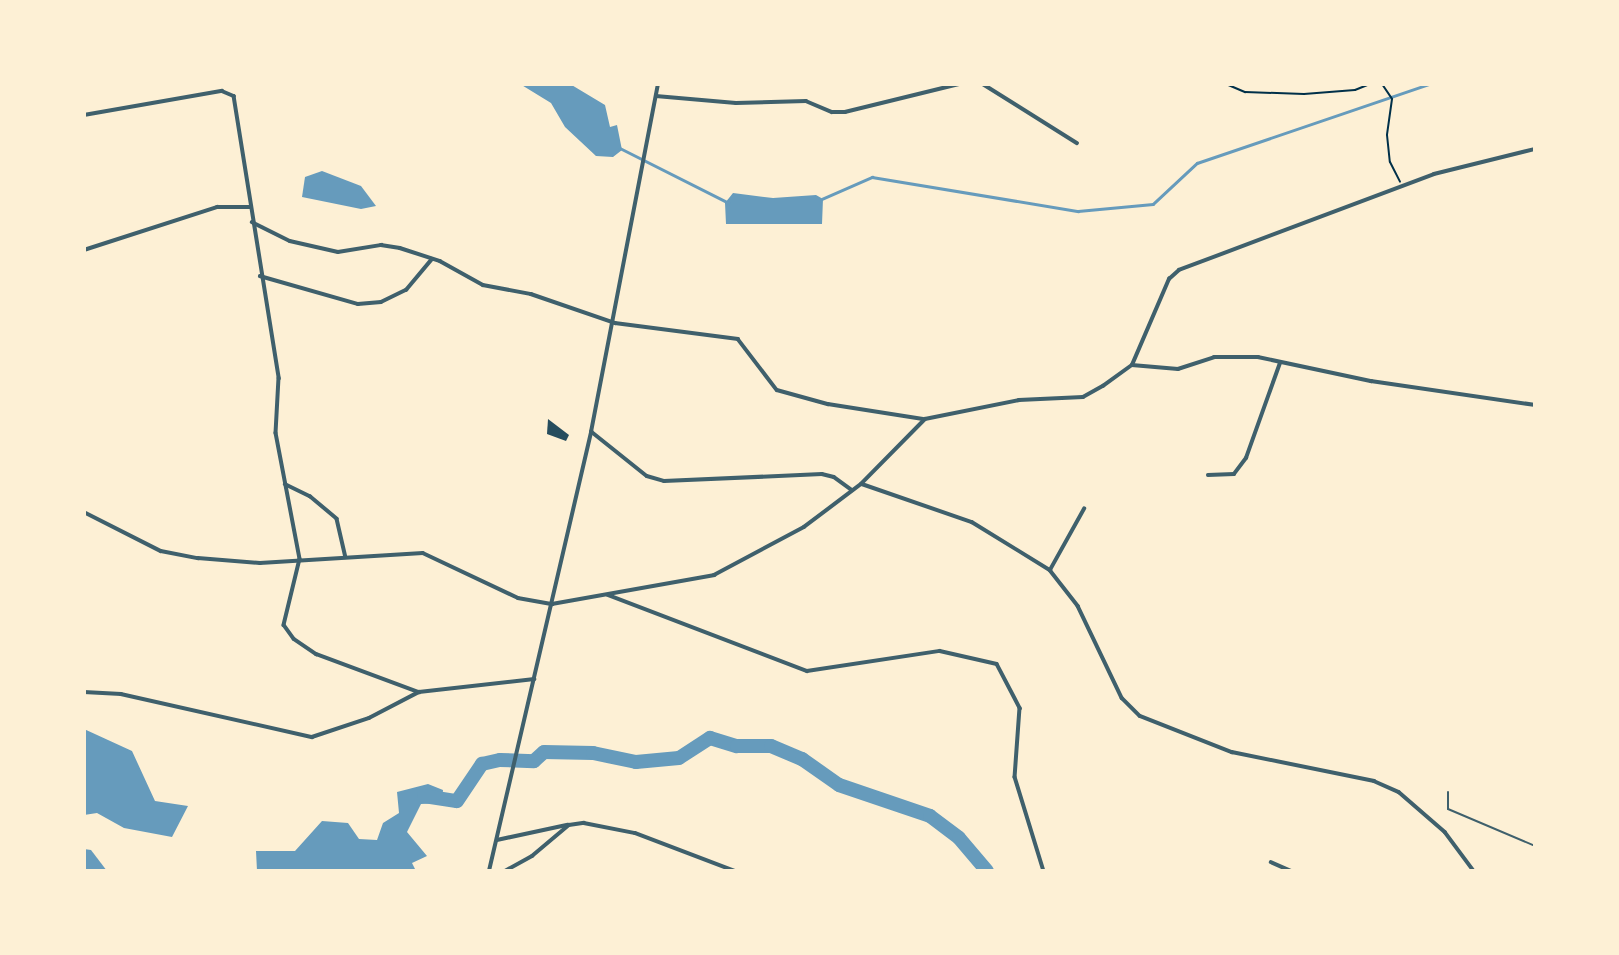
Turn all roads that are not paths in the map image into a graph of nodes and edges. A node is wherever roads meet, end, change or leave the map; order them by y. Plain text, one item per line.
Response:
1 (227, 84) edge
2 (658, 84) edge
3 (959, 84) edge
4 (983, 84) edge
5 (229, 92) junction
6 (656, 96) junction
7 (84, 115) edge
8 (1077, 143) dead end
9 (1535, 149) edge
10 (251, 207) junction
11 (252, 222) junction
12 (84, 250) edge
13 (432, 258) junction
14 (260, 276) junction
15 (615, 323) junction
16 (1280, 363) junction
17 (1132, 365) junction
18 (1535, 405) edge
19 (925, 419) junction
20 (591, 432) junction
21 (1208, 475) dead end
22 (285, 484) junction
23 (862, 484) junction
24 (852, 490) junction
25 (1084, 509) dead end
26 (84, 512) edge
27 (346, 557) junction
28 (300, 559) junction
29 (1050, 570) junction
30 (606, 594) junction
31 (552, 604) junction
32 (534, 679) junction
33 (84, 692) edge
34 (419, 692) junction
35 (1448, 792) dead end
36 (569, 825) junction
37 (498, 840) junction
38 (1535, 846) edge
39 (1271, 862) dead end
40 (489, 871) edge
41 (505, 871) edge
42 (735, 871) edge
43 (1044, 871) edge
44 (1291, 871) edge
45 (1474, 871) edge

1 - 5 street
2 - 6 street
3 - 6 street
4 - 8 street
5 - 7 street
5 - 10 street
6 - 15 street
9 - 17 street
10 - 11 street
10 - 12 street
11 - 13 street
11 - 14 street
13 - 14 street
13 - 15 street
14 - 22 street
15 - 19 street
15 - 20 street
16 - 17 street
16 - 18 street
16 - 21 street
17 - 19 street
19 - 23 street
20 - 24 street
20 - 31 street
22 - 27 street
22 - 28 street
23 - 24 street
23 - 29 street
24 - 30 street
25 - 29 street
26 - 28 street
27 - 28 street
27 - 31 street
28 - 34 street
29 - 45 street
30 - 31 street
30 - 43 street
31 - 32 street
32 - 34 street
32 - 37 street
33 - 34 street
35 - 38 lane
36 - 37 street
36 - 41 street
36 - 42 street
37 - 40 street
39 - 44 street

